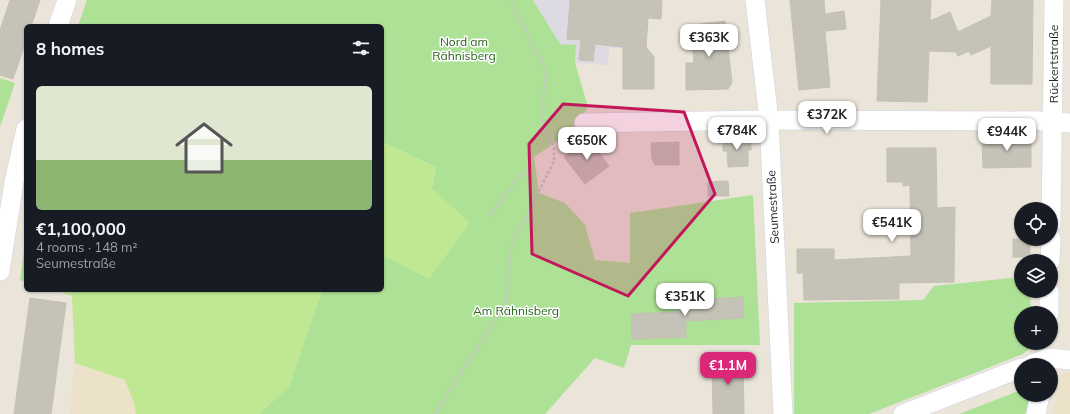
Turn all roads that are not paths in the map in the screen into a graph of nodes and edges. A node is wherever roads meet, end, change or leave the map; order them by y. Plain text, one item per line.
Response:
1 (67, 0) edge
2 (755, 0) edge
3 (1054, 0) edge
4 (59, 24) edge
5 (769, 120) junction
6 (1062, 122) edge
7 (584, 123) dead end
8 (24, 138) edge
9 (1053, 202) edge
10 (0, 271) edge
11 (1047, 355) edge
12 (1070, 360) edge
13 (1014, 371) edge
14 (1039, 402) edge
15 (783, 414) edge
16 (903, 414) edge
17 (1036, 414) edge

1 - 4 street
2 - 5 street, Seumestraße
3 - 6 street, Rückertstraße
5 - 6 street
5 - 7 street
5 - 15 street, Seumestraße
6 - 9 street, Rückertstraße
8 - 10 street
11 - 12 street
13 - 16 street
14 - 17 street

